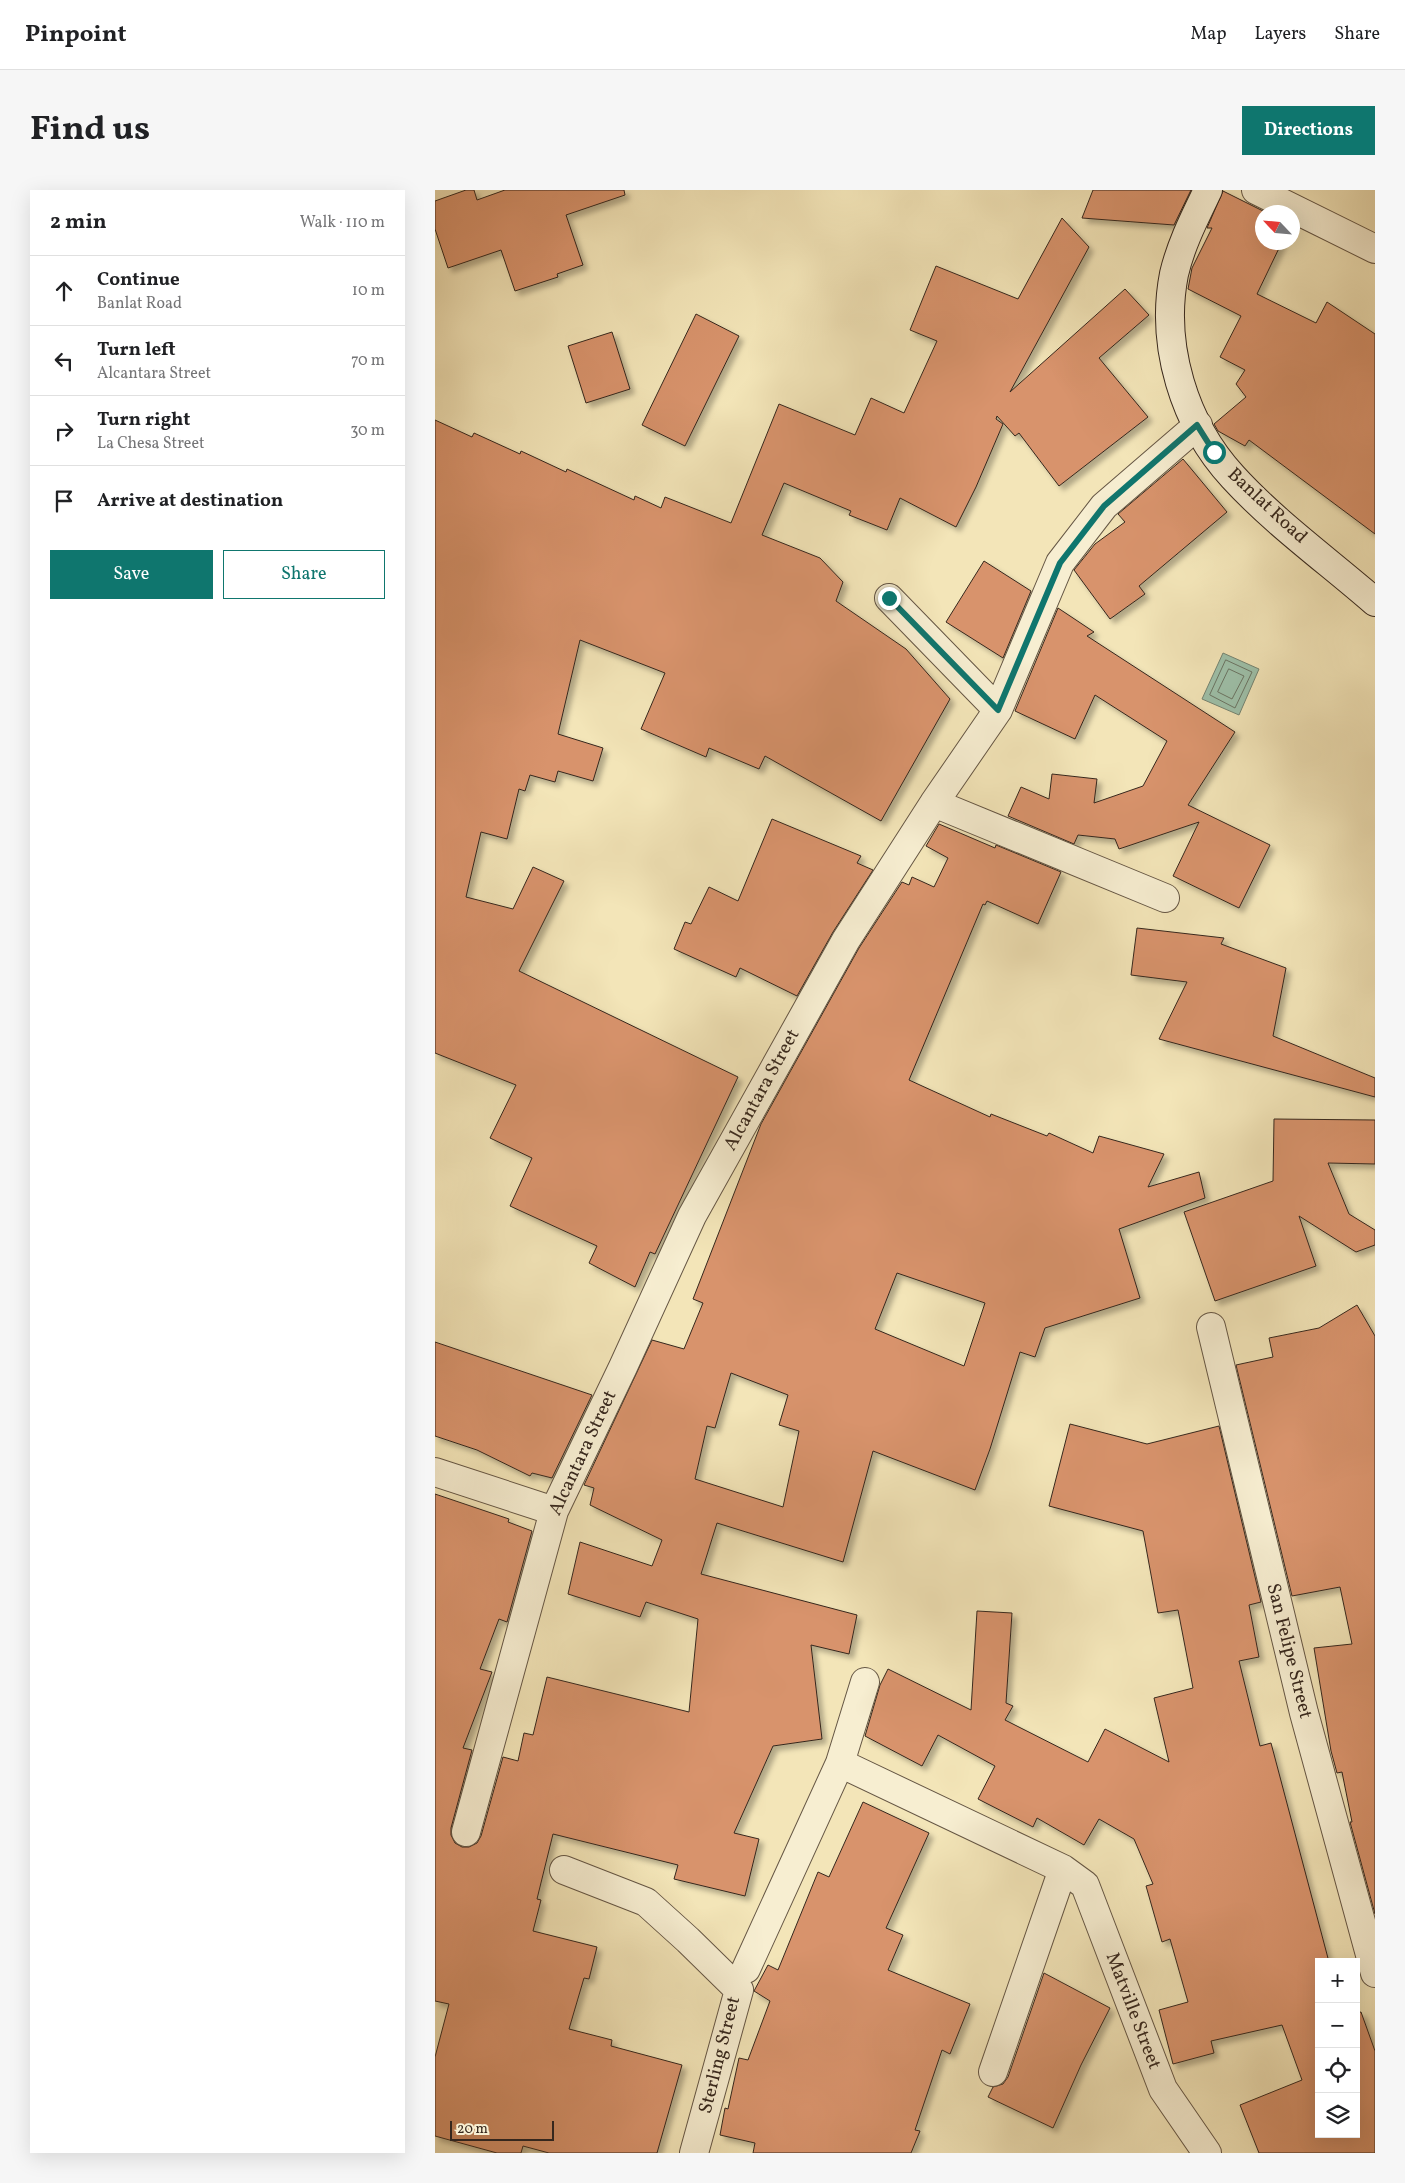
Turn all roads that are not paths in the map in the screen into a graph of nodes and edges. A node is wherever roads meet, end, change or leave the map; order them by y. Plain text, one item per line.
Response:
1 (1208, 190) edge
2 (1256, 190) edge
3 (1375, 249) edge
4 (1197, 425) junction
5 (889, 598) dead end
6 (1375, 602) edge
7 (998, 710) junction
8 (935, 803) junction
9 (1165, 898) dead end
10 (1211, 1327) dead end
11 (435, 1472) edge
12 (554, 1511) junction
13 (865, 1682) dead end
14 (840, 1763) junction
15 (466, 1832) dead end
16 (1063, 1869) junction
17 (565, 1870) dead end
18 (746, 1969) dead end
19 (1375, 1973) edge
20 (993, 2072) dead end
21 (694, 2153) edge
22 (1207, 2153) edge

1 - 4 street, Banlat Road
2 - 3 street
4 - 6 street, Banlat Road
4 - 7 street, Alcantara Street
5 - 7 street
7 - 8 street, Alcantara Street
8 - 9 street
8 - 12 street, Alcantara Street
10 - 19 street, San Felipe Street
11 - 12 street
12 - 15 street, Alcantara Street
13 - 14 street
14 - 16 street, Matville Street
14 - 18 street
16 - 20 street
16 - 22 street, Matville Street
17 - 21 street, Sterling Street

